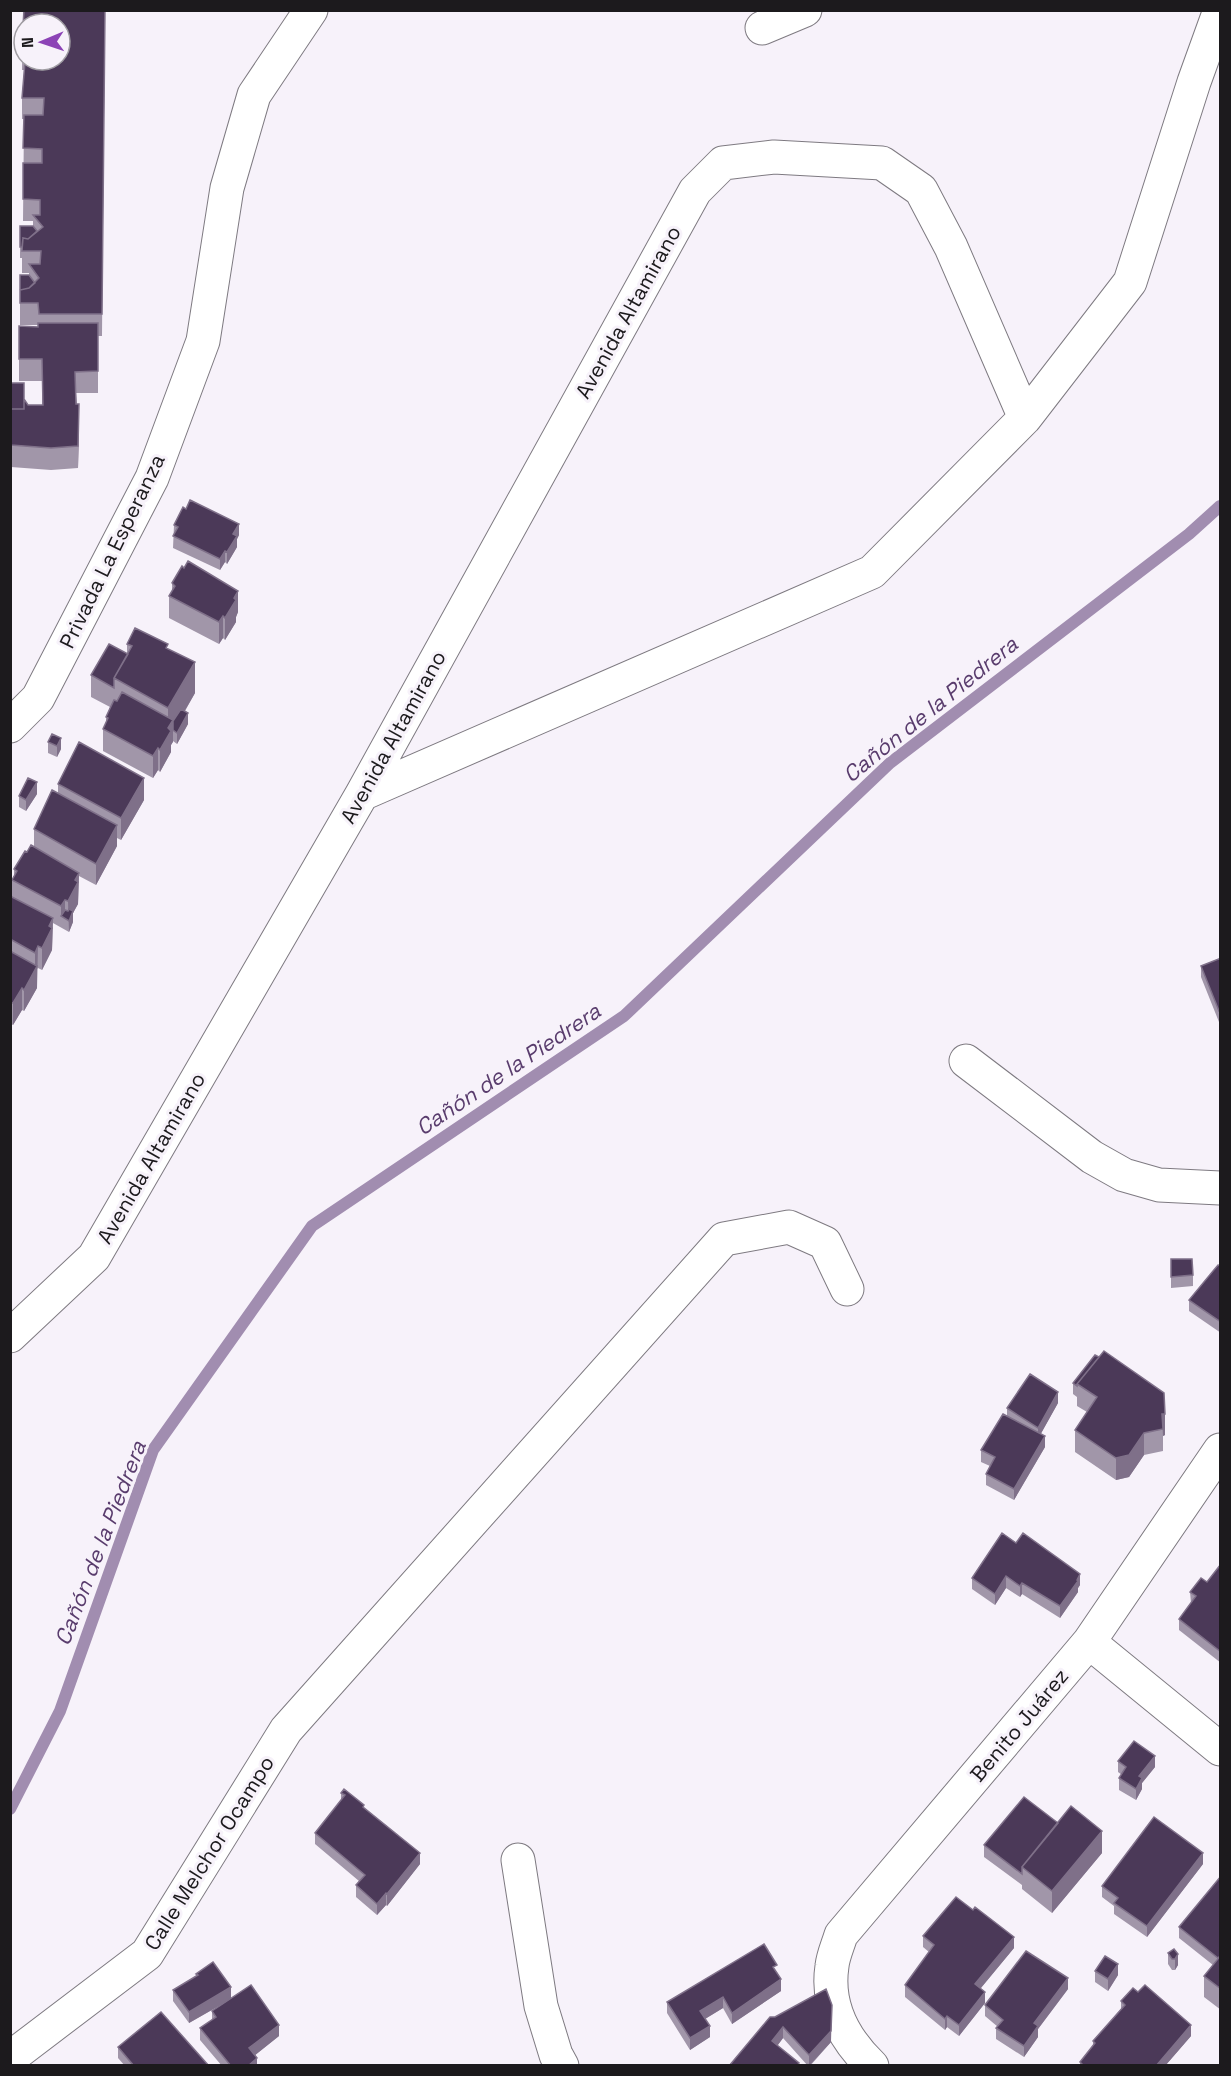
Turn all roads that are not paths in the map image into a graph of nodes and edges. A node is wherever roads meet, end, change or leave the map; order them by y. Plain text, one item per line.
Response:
1 (310, 10) edge
2 (805, 10) edge
3 (1220, 10) edge
4 (762, 28) dead end
5 (1025, 418) junction
6 (10, 726) edge
7 (362, 794) junction
8 (966, 1061) dead end
9 (1221, 1188) edge
10 (847, 1289) dead end
11 (10, 1336) edge
12 (1221, 1450) edge
13 (1089, 1642) junction
14 (1221, 1749) edge
15 (518, 1860) dead end
16 (10, 2058) edge
17 (562, 2066) edge
18 (872, 2066) edge

1 - 6 street, Privada La Esperanza
2 - 4 street
3 - 5 street
5 - 7 street
5 - 7 street, Avenida Altamirano
7 - 11 street, Avenida Altamirano
8 - 9 street
10 - 16 street, Calle Melchor Ocampo
12 - 13 street, Benito Juárez
13 - 14 street
13 - 18 street, Benito Juárez
15 - 17 street

